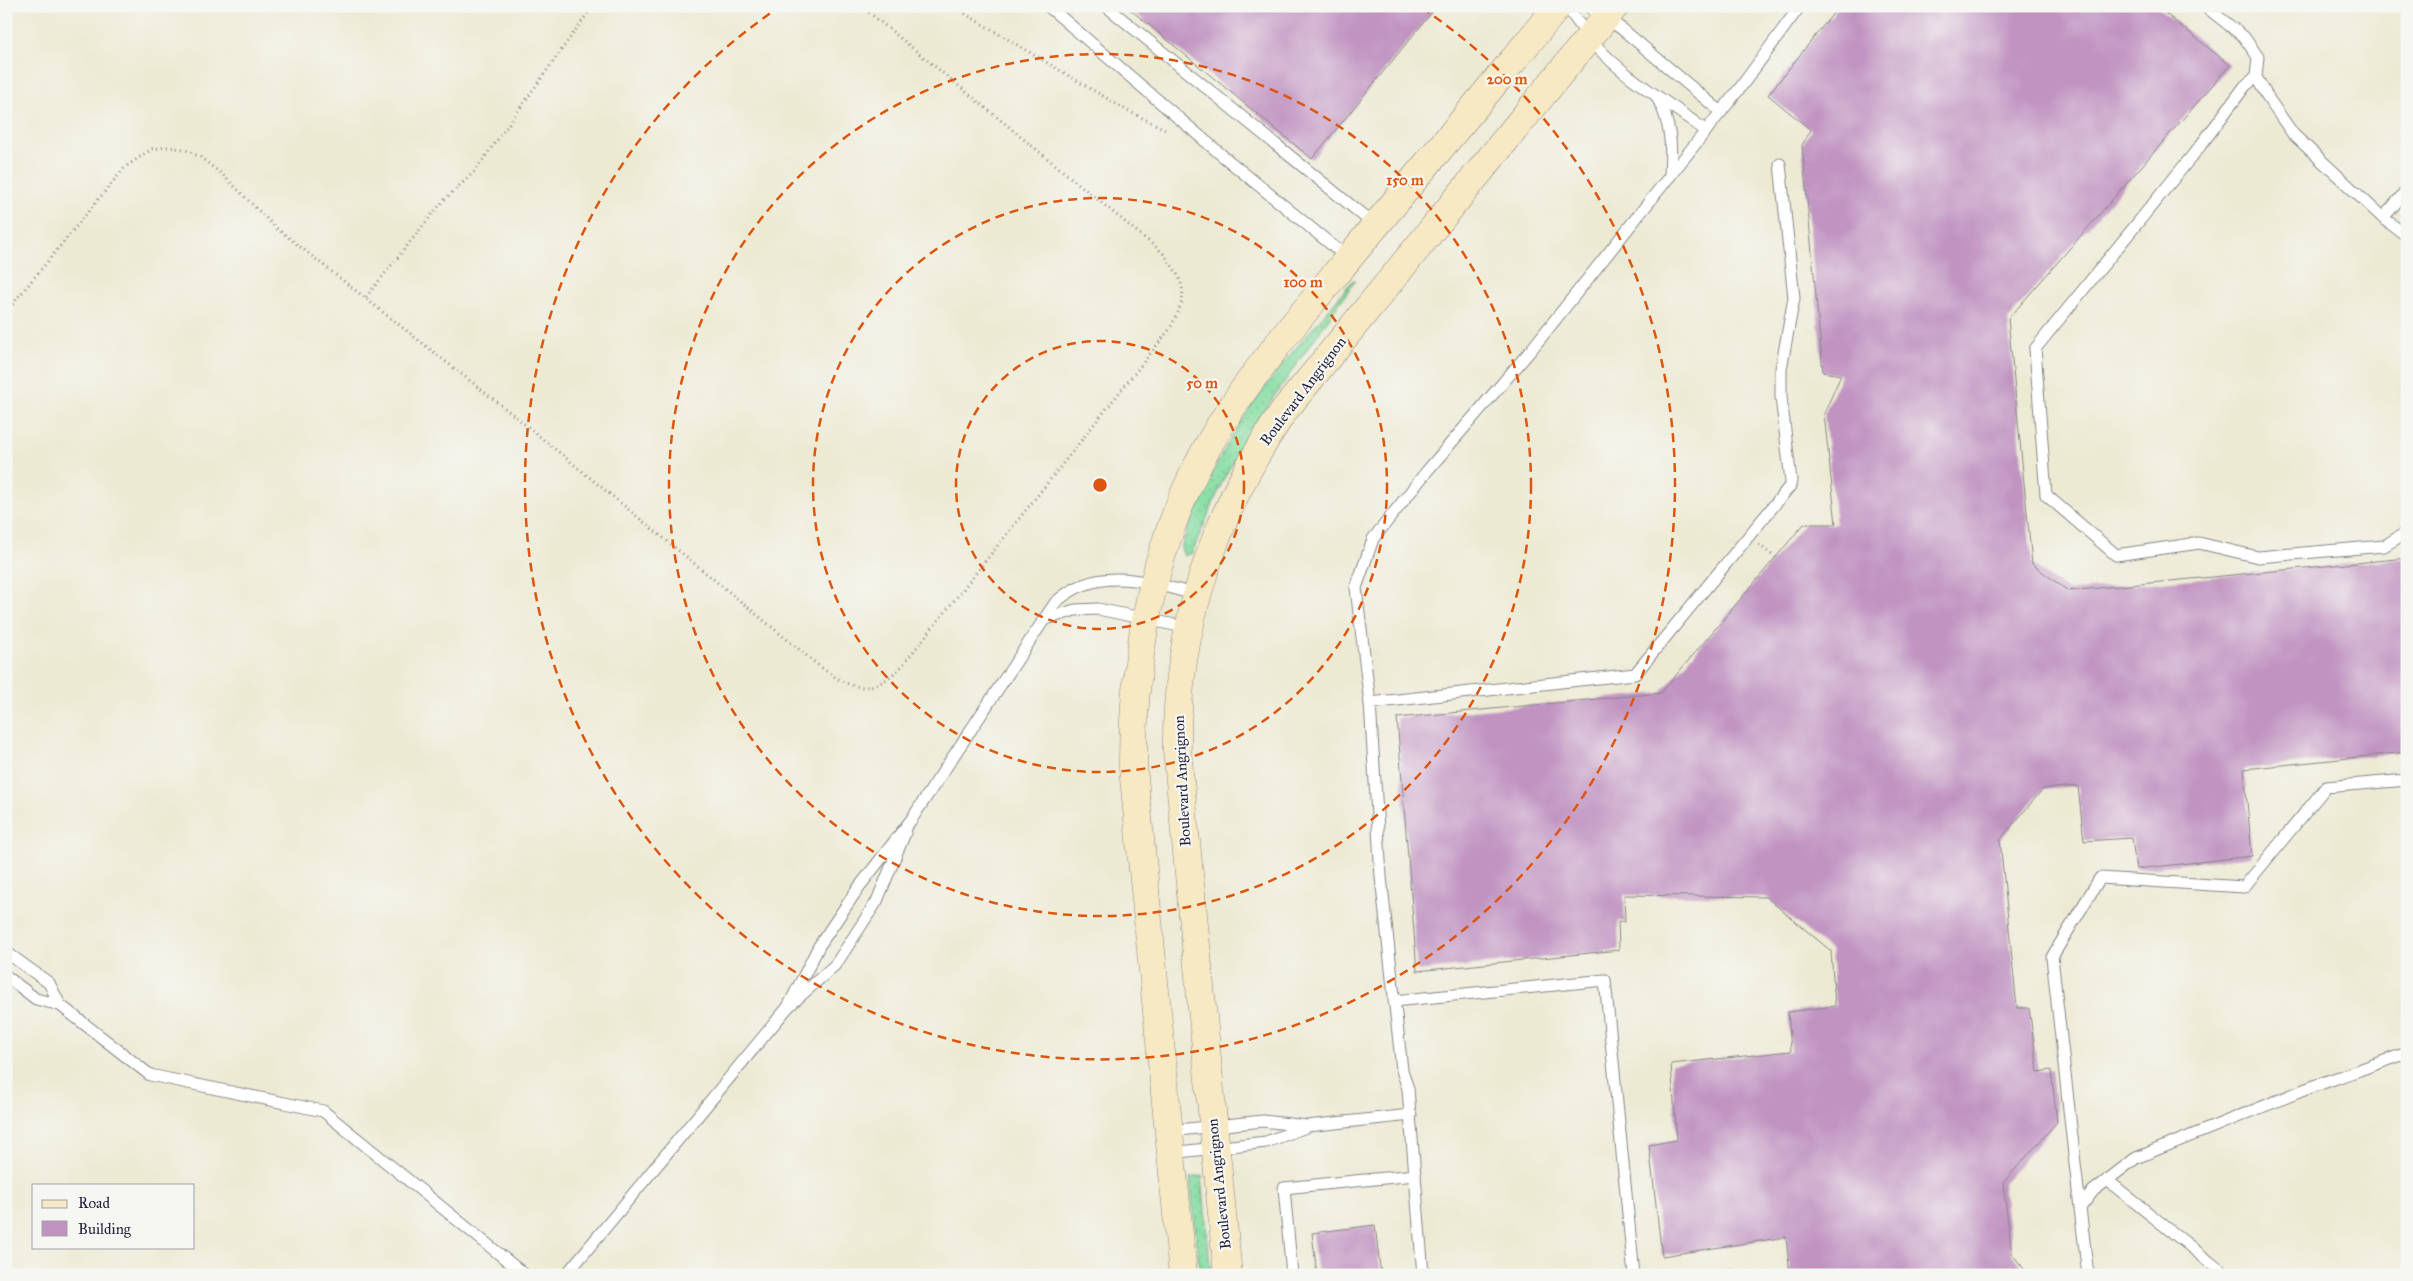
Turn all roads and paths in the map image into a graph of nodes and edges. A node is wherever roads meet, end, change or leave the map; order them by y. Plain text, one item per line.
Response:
1 (593, 6) edge
2 (861, 6) edge
3 (952, 6) edge
4 (1048, 6) edge
5 (1106, 6) edge
6 (1558, 6) edge
7 (1566, 6) edge
8 (1800, 6) edge
9 (2205, 6) edge
10 (1600, 17) edge
11 (2256, 77) junction
12 (1656, 97) junction
13 (1721, 112) junction
14 (1706, 131) junction
15 (1172, 132) dead end
16 (1780, 164) dead end
17 (1670, 176) junction
18 (2407, 190) edge
19 (2383, 218) junction
20 (1376, 226) junction
21 (2405, 231) edge
22 (1349, 259) junction
23 (366, 297) junction
24 (6, 312) edge
25 (2407, 532) edge
26 (1759, 545) dead end
27 (1776, 558) dead end
28 (1153, 583) junction
29 (1197, 595) junction
30 (1145, 618) junction
31 (1044, 620) junction
32 (1189, 628) junction
33 (1370, 703) junction
34 (2407, 780) edge
35 (911, 820) junction
36 (6, 952) edge
37 (6, 976) edge
38 (1394, 1000) junction
39 (60, 1005) junction
40 (788, 1007) junction
41 (2407, 1053) edge
42 (1410, 1115) junction
43 (1307, 1126) junction
44 (1214, 1138) junction
45 (1170, 1142) junction
46 (1415, 1176) junction
47 (2107, 1180) junction
48 (2080, 1208) junction
49 (525, 1275) edge
50 (566, 1275) edge
51 (1183, 1275) edge
52 (1228, 1275) edge
53 (1292, 1275) edge
54 (1424, 1275) edge
55 (1634, 1275) edge
56 (1724, 1275) edge
57 (1731, 1275) edge
58 (2088, 1275) edge
59 (2226, 1275) edge

1 - 23 path
2 - 23 path
3 - 15 path
4 - 22 lane
5 - 20 lane
6 - 20 main road
7 - 10 lane
8 - 13 lane
9 - 11 lane
10 - 12 lane
10 - 13 lane
10 - 29 main road, Boulevard Angrignon
11 - 19 lane
11 - 25 lane
12 - 14 lane
12 - 17 lane
13 - 14 lane
14 - 17 lane
16 - 33 lane
17 - 33 lane
18 - 19 lane
19 - 21 lane
20 - 22 main road
22 - 28 main road
23 - 24 path
26 - 27 path
28 - 29 lane
28 - 30 main road
28 - 31 lane
29 - 32 main road, Boulevard Angrignon
30 - 31 lane
30 - 32 lane
30 - 45 main road
31 - 35 lane
32 - 44 main road, Boulevard Angrignon
33 - 38 lane
34 - 48 lane
35 - 40 lane
35 - 40 lane
36 - 39 lane
37 - 39 lane
38 - 42 lane
38 - 55 lane
39 - 49 lane
40 - 50 lane
41 - 47 lane
42 - 43 lane
42 - 46 lane
43 - 44 lane
43 - 44 lane
44 - 45 lane
44 - 45 lane
44 - 52 main road, Boulevard Angrignon
45 - 51 main road
46 - 53 lane
46 - 54 lane
47 - 48 lane
47 - 59 lane
48 - 58 lane
56 - 57 lane

